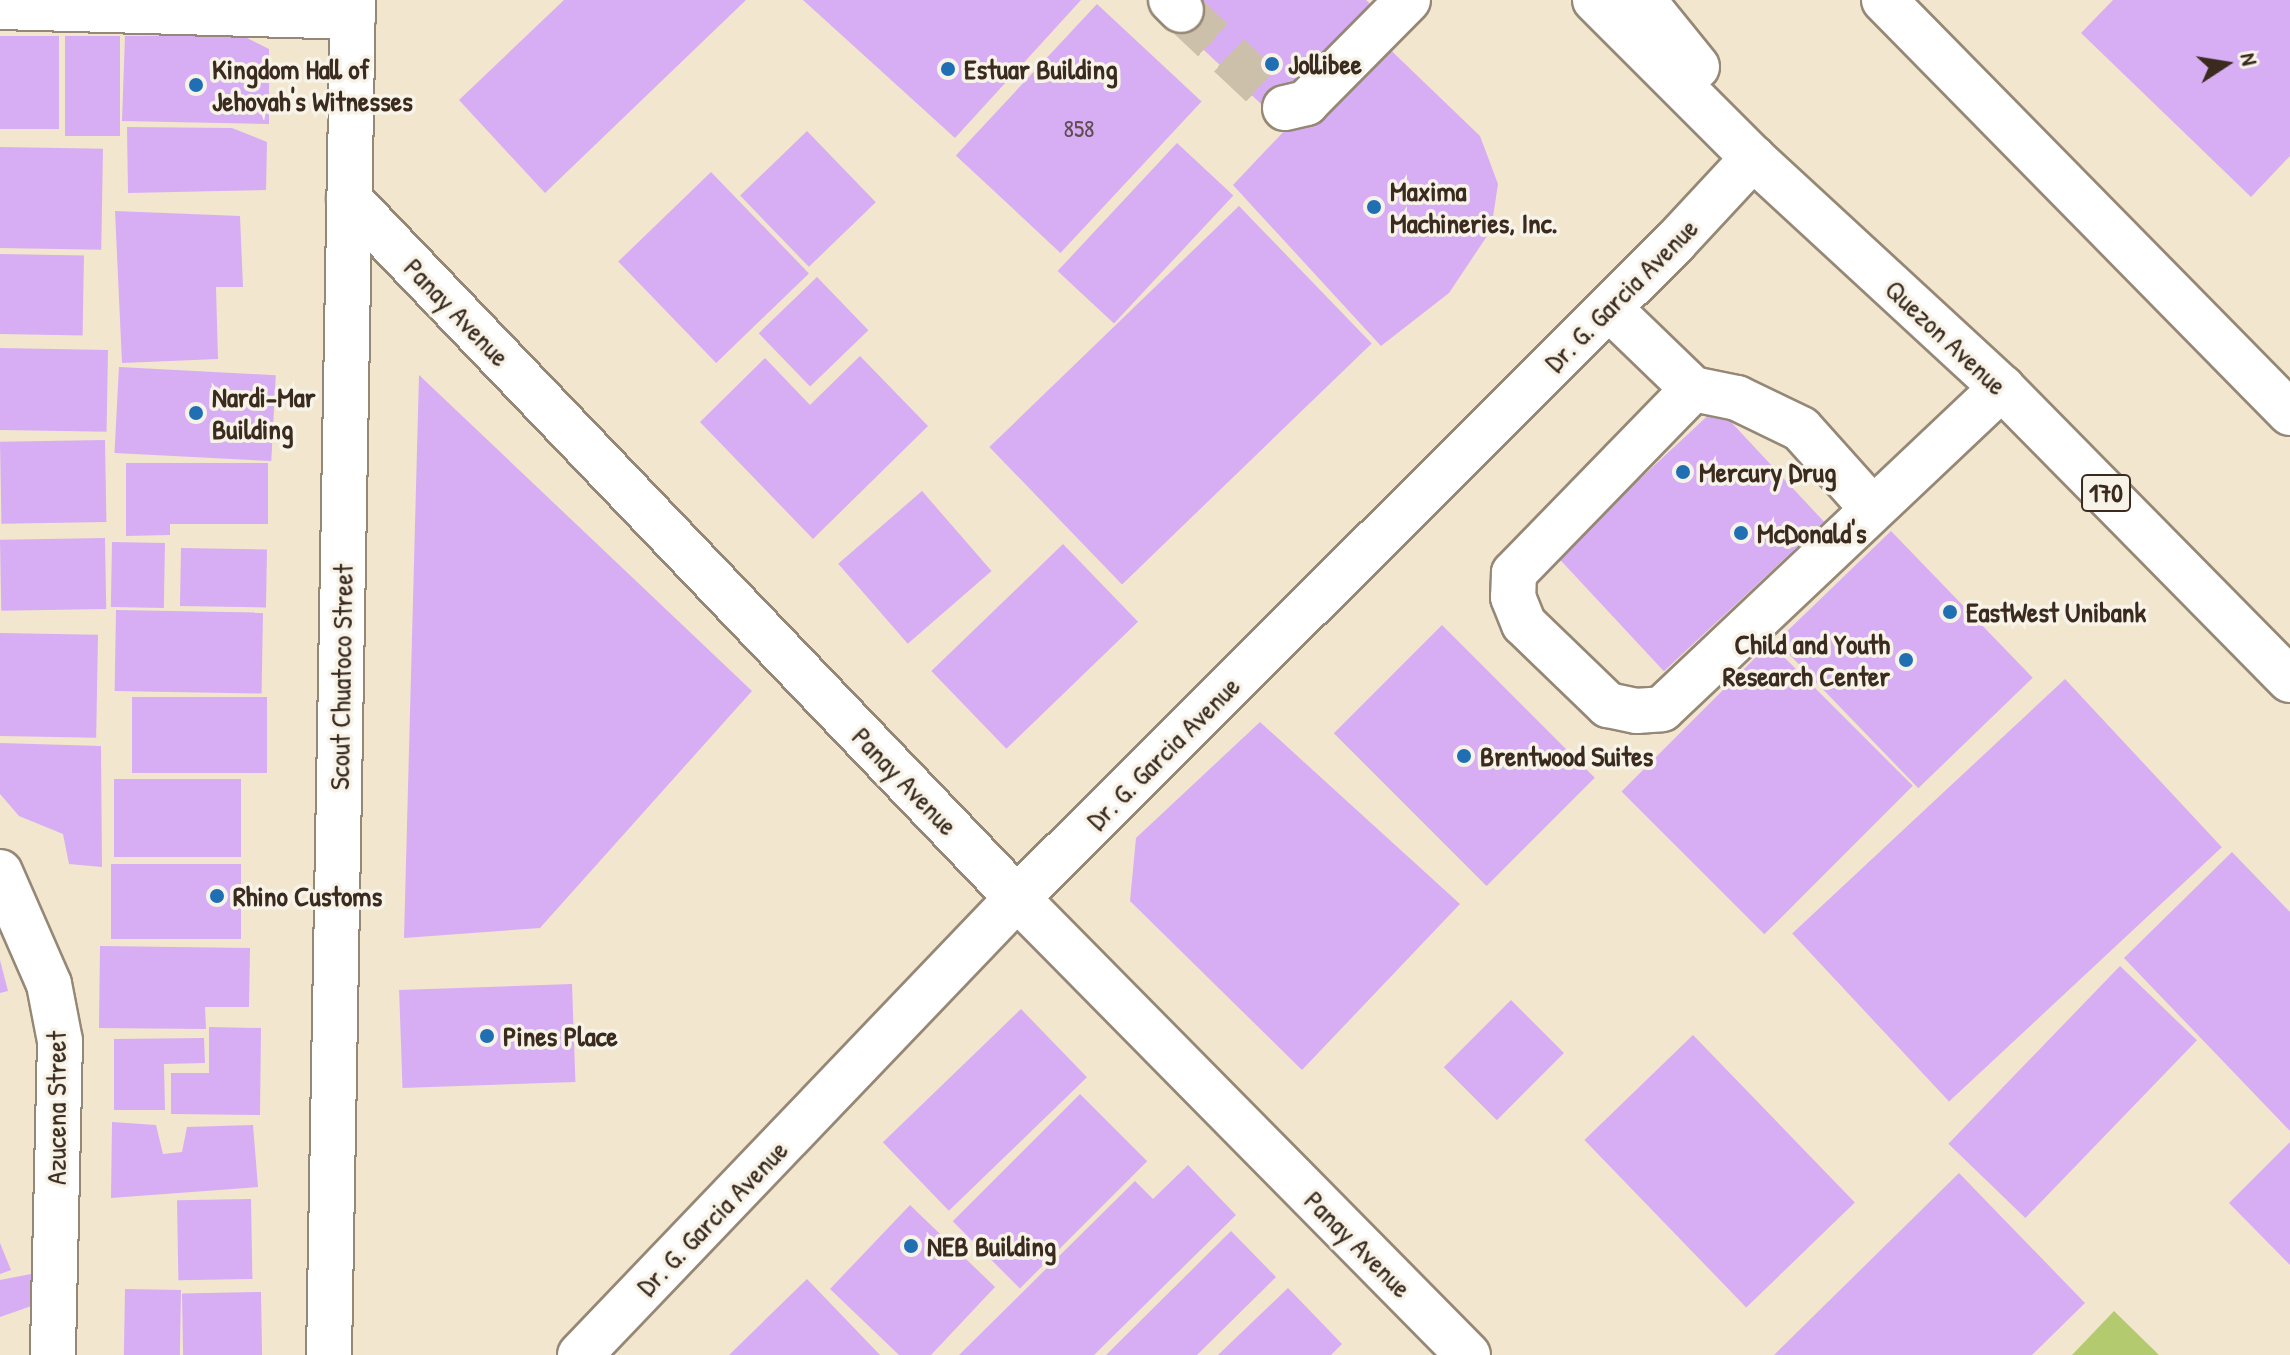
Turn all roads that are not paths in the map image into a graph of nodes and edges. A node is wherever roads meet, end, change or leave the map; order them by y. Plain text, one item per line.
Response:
1 (1408, 0) edge
2 (1595, 0) edge
3 (1643, 0) edge
4 (1884, 0) edge
5 (0, 7) edge
6 (353, 8) edge
7 (1285, 108) dead end
8 (1753, 158) junction
9 (349, 199) junction
10 (1810, 211) junction
11 (1609, 308) junction
12 (2002, 388) junction
13 (1693, 389) junction
14 (2290, 413) edge
15 (1872, 508) junction
16 (2290, 680) edge
17 (0, 872) edge
18 (1017, 898) junction
19 (53, 1355) edge
20 (329, 1355) edge
21 (580, 1355) edge
22 (1468, 1355) edge

1 - 7 street
2 - 8 street, Quezon Avenue / 170
3 - 10 street
4 - 14 street
5 - 6 street
6 - 9 street, Scout Chuatoco Street
8 - 10 street, Quezon Avenue / 170
8 - 11 street, Dr. G. Garcia Avenue
9 - 18 street, Panay Avenue
9 - 20 street, Scout Chuatoco Street
10 - 12 street, Quezon Avenue / 170
11 - 13 street
11 - 18 street, Dr. G. Garcia Avenue
12 - 15 street
12 - 16 street, Quezon Avenue / 170
13 - 15 street
13 - 15 street
17 - 19 street, Azucena Street
18 - 21 street, Dr. G. Garcia Avenue
18 - 22 street, Panay Avenue

